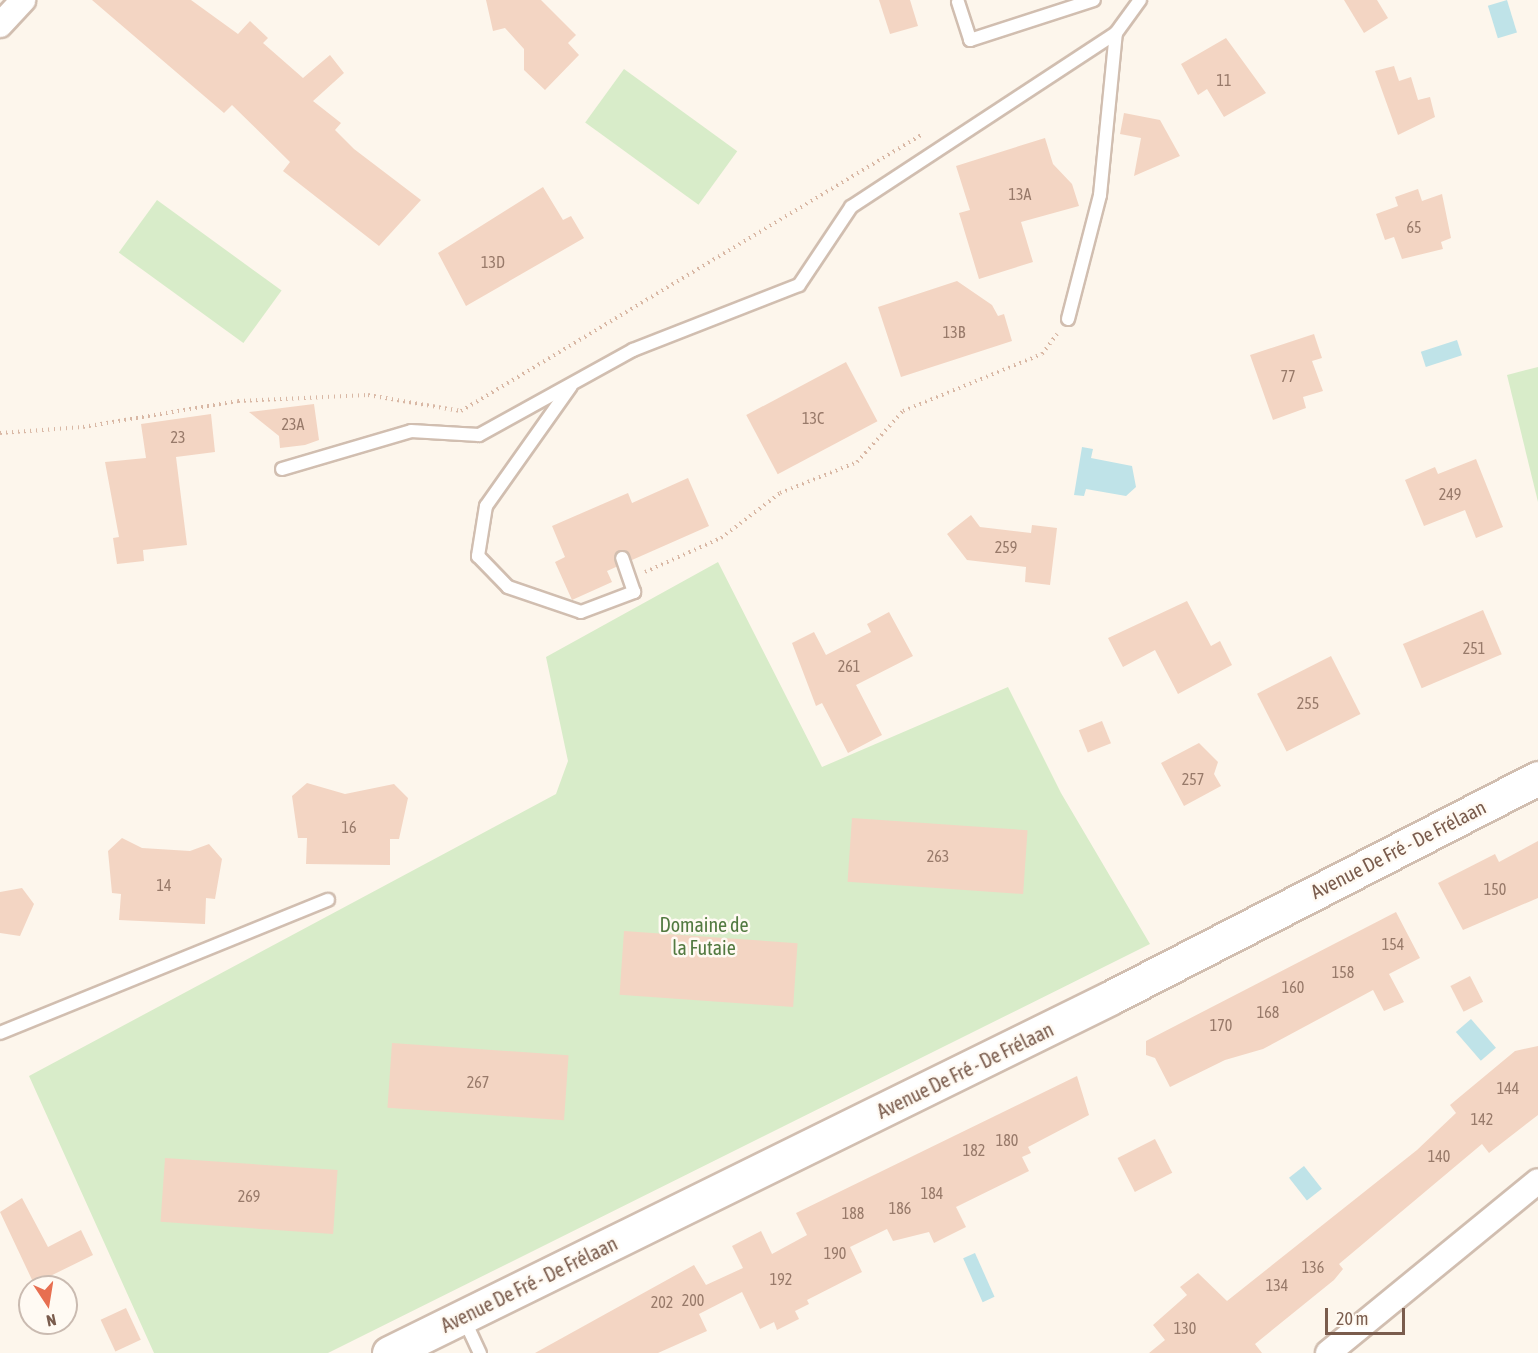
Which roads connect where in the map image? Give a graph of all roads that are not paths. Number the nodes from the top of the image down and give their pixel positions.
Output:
1 (23, 0) edge
2 (1094, 0) edge
3 (1140, 0) edge
4 (958, 2) dead end
5 (0, 25) edge
6 (1116, 33) junction
7 (1068, 319) road end
8 (574, 383) junction
9 (282, 469) dead end
10 (622, 558) dead end
11 (1538, 778) edge
12 (328, 900) dead end
13 (0, 1033) edge
14 (1538, 1181) edge
15 (462, 1317) junction
16 (389, 1353) edge
17 (480, 1353) edge
18 (1328, 1353) edge

1 - 5 street
2 - 4 lane
3 - 6 lane
6 - 7 lane
6 - 8 lane
8 - 9 lane
8 - 10 lane
11 - 15 main road, Avenue De Fré - De Frélaan
12 - 13 lane
14 - 18 street
15 - 16 main road, Avenue De Fré - De Frélaan
15 - 17 lane

